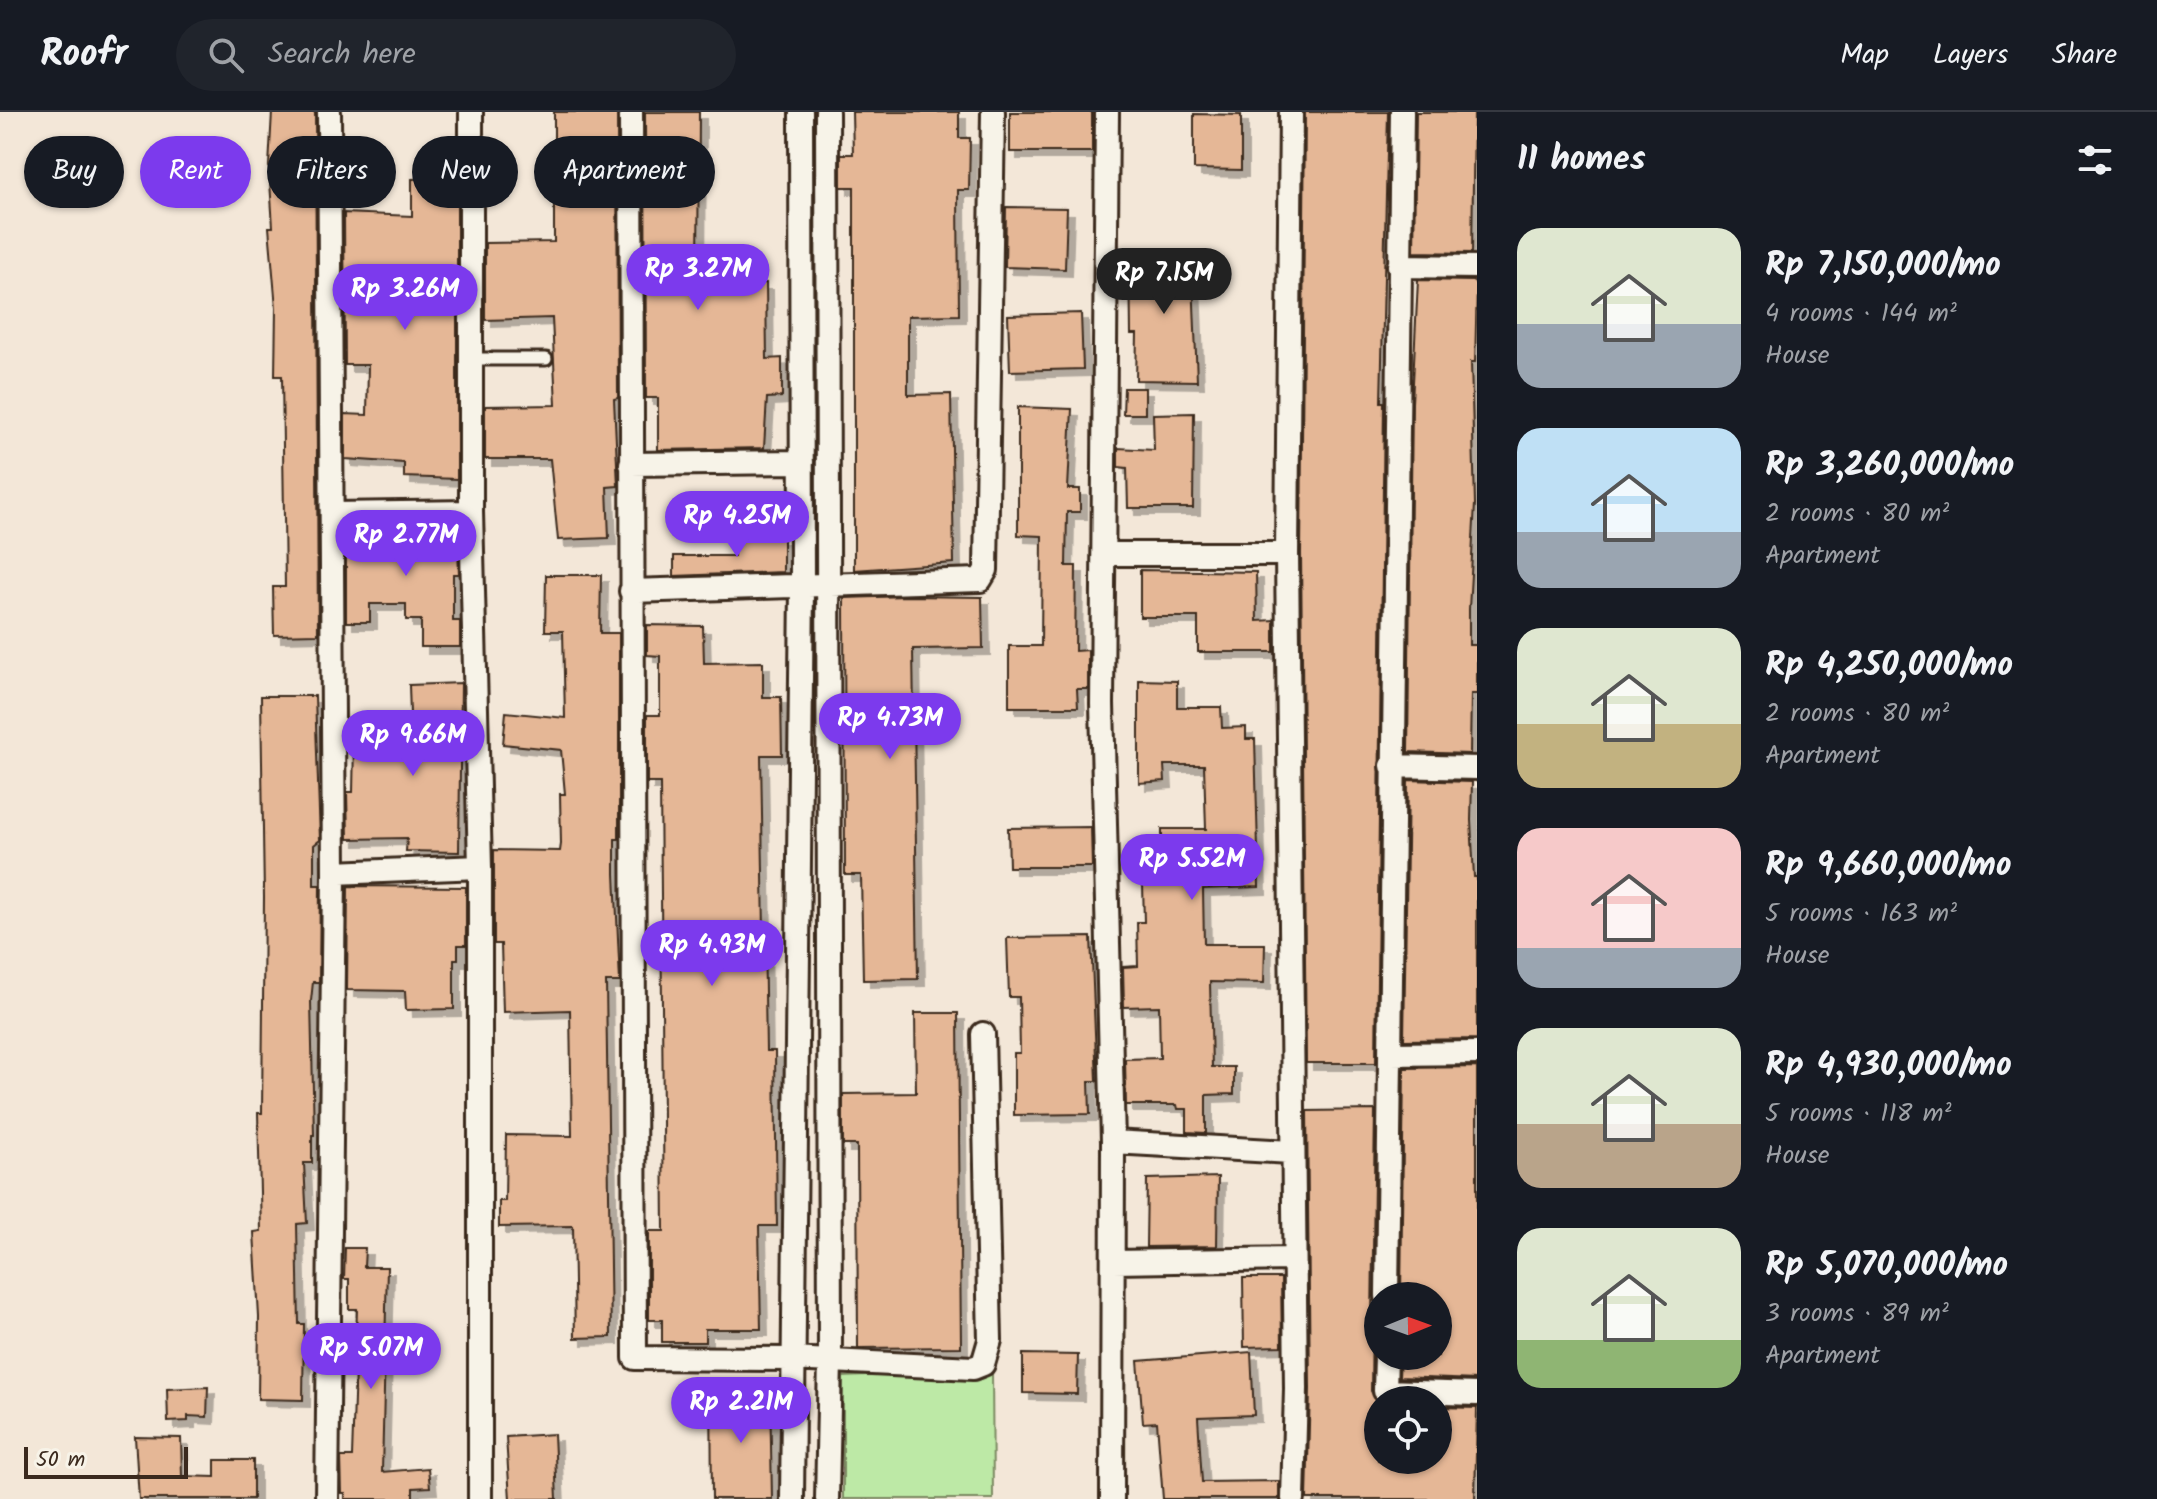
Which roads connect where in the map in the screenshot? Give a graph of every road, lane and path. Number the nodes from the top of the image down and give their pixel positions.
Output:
1 (329, 112) edge
2 (471, 112) edge
3 (631, 112) edge
4 (801, 112) edge
5 (827, 112) edge
6 (993, 112) edge
7 (1107, 112) edge
8 (1291, 112) edge
9 (1402, 112) edge
10 (1399, 266) junction
11 (1477, 267) edge
12 (470, 359) junction
13 (546, 359) dead end
14 (802, 462) junction
15 (631, 464) junction
16 (471, 512) junction
17 (334, 514) junction
18 (1105, 554) junction
19 (1287, 554) junction
20 (828, 585) junction
21 (802, 587) junction
22 (631, 591) junction
23 (1392, 766) junction
24 (1477, 768) edge
25 (480, 867) junction
26 (334, 873) junction
27 (983, 1034) dead end
28 (1477, 1053) edge
29 (1391, 1054) junction
30 (1113, 1142) junction
31 (1291, 1152) junction
32 (1292, 1259) junction
33 (1114, 1262) junction
34 (1387, 1282) edge
35 (791, 1359) junction
36 (830, 1360) junction
37 (1386, 1370) edge
38 (1477, 1394) edge
39 (327, 1499) edge
40 (480, 1499) edge
41 (792, 1499) edge
42 (827, 1499) edge
43 (1112, 1499) edge
44 (1293, 1499) edge

1 - 17 street
2 - 12 street
3 - 15 street
4 - 14 street
5 - 20 street
6 - 20 street
7 - 18 street
8 - 19 street
9 - 10 street
10 - 11 street
10 - 23 street
12 - 13 lane
12 - 16 street
14 - 15 street
14 - 21 street
15 - 22 street
16 - 17 street
16 - 25 street
17 - 26 street
18 - 19 street
18 - 30 street
19 - 31 street
20 - 21 street
20 - 36 street
21 - 22 street
21 - 35 street
22 - 35 street
23 - 24 street
23 - 29 street
25 - 26 street
25 - 40 street
26 - 39 street
27 - 36 street
28 - 29 street
29 - 34 street
30 - 31 street
30 - 33 street
31 - 32 street
32 - 33 street
32 - 44 street
33 - 43 street
35 - 36 street
35 - 41 street
36 - 42 street
37 - 38 street

